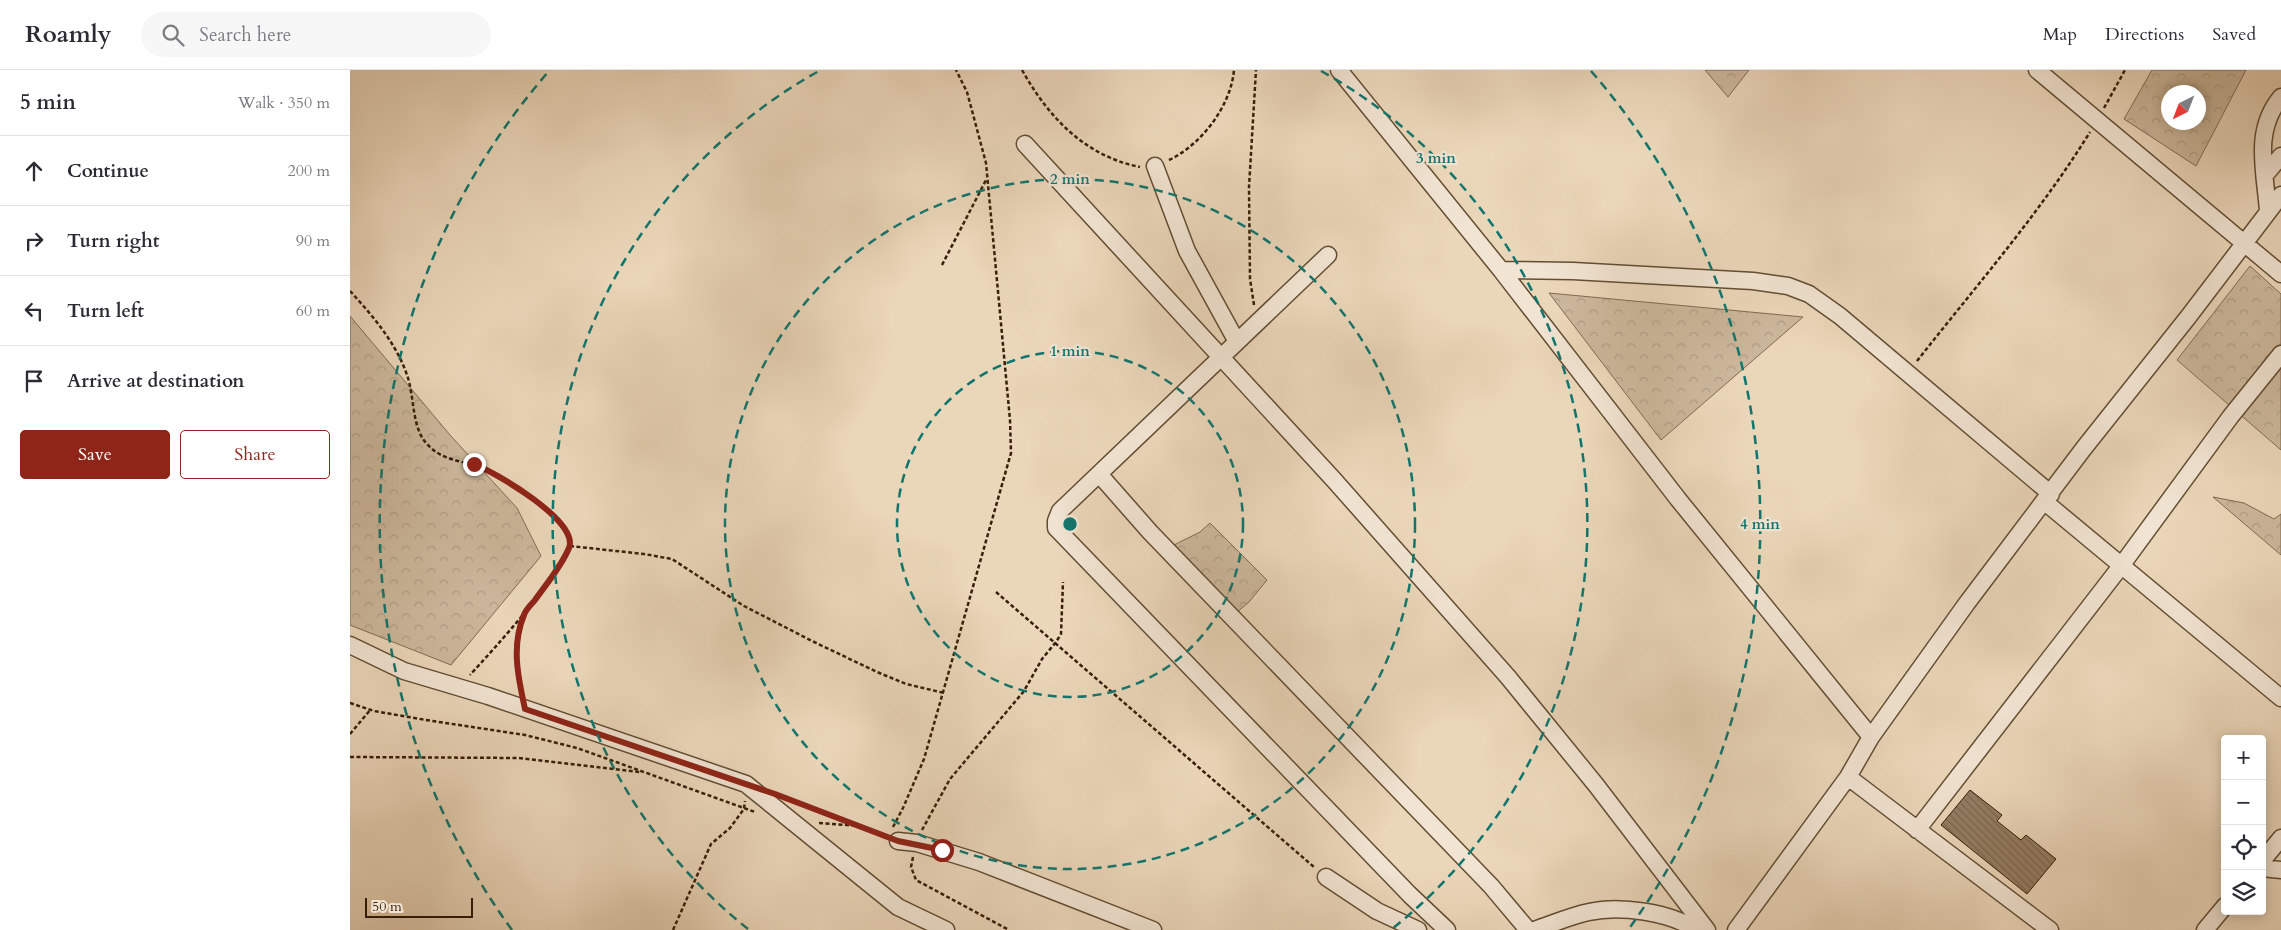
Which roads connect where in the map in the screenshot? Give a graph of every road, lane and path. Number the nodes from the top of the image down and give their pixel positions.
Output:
1 (956, 70) edge
2 (1022, 70) edge
3 (1234, 70) edge
4 (1256, 70) edge
5 (1338, 70) edge
6 (2037, 70) edge
7 (2125, 70) edge
8 (2281, 97) edge
9 (2097, 120) junction
10 (1025, 144) dead end
11 (2281, 156) edge
12 (1155, 166) junction
13 (2265, 175) junction
14 (987, 178) junction
15 (2281, 195) edge
16 (2268, 211) junction
17 (2245, 243) junction
18 (1328, 255) dead end
19 (942, 265) dead end
20 (1501, 270) junction
21 (2281, 274) edge
22 (350, 291) edge
23 (1259, 321) junction
24 (1237, 342) junction
25 (2281, 354) edge
26 (1221, 358) junction
27 (1907, 374) junction
28 (1099, 474) junction
29 (2048, 498) junction
30 (570, 546) junction
31 (2122, 566) junction
32 (1063, 582) dead end
33 (996, 592) dead end
34 (524, 613) junction
35 (1056, 642) junction
36 (350, 645) edge
37 (459, 688) junction
38 (944, 693) junction
39 (2281, 698) edge
40 (350, 703) edge
41 (525, 709) junction
42 (370, 710) junction
43 (350, 734) edge
44 (1871, 737) junction
45 (350, 757) edge
46 (653, 770) dead end
47 (645, 772) junction
48 (1848, 777) junction
49 (746, 784) junction
50 (783, 797) dead end
51 (744, 809) junction
52 (762, 814) dead end
53 (816, 822) dead end
54 (860, 826) junction
55 (1916, 830) junction
56 (892, 838) junction
57 (2281, 838) edge
58 (917, 843) junction
59 (2266, 856) edge
60 (2266, 868) edge
61 (2281, 870) edge
62 (1326, 877) joint
63 (2221, 911) edge
64 (673, 930) edge
65 (946, 930) edge
66 (1008, 930) edge
67 (1153, 930) edge
68 (1418, 930) edge
69 (1447, 930) edge
70 (1528, 930) edge
71 (1534, 930) edge
72 (1696, 930) edge
73 (1707, 930) edge
74 (1736, 930) edge
75 (2050, 930) edge
76 (2205, 930) edge

1 - 14 path
2 - 12 path
3 - 12 path
4 - 23 path
5 - 20 street
6 - 9 street
7 - 9 path
8 - 13 street
9 - 17 street
9 - 27 path
10 - 26 street
11 - 13 street
12 - 24 street
13 - 16 street
14 - 19 path
14 - 38 path
15 - 16 street
16 - 17 street
17 - 21 street
17 - 29 street
18 - 23 street
20 - 27 street
20 - 44 street
22 - 30 path
23 - 24 street
24 - 26 street
25 - 31 street
26 - 28 street
26 - 73 street
27 - 29 street
28 - 69 street
28 - 70 street
29 - 31 street
29 - 44 street
30 - 34 path
30 - 38 path
31 - 39 street
31 - 55 street
32 - 35 path
33 - 35 path
34 - 37 path
34 - 41 path
35 - 58 path
35 - 62 path
36 - 37 street
37 - 41 street
38 - 56 path
40 - 42 path
41 - 49 street
42 - 43 path
42 - 47 path
44 - 48 street
45 - 47 path
46 - 47 path
47 - 51 path
48 - 55 street
48 - 74 street
49 - 51 path
49 - 65 street
50 - 54 path
51 - 52 path
51 - 64 path
53 - 54 path
54 - 56 path
55 - 75 street
56 - 58 street
57 - 59 street
58 - 66 path
58 - 67 street
60 - 61 street
62 - 68 street
63 - 76 street
71 - 72 street

